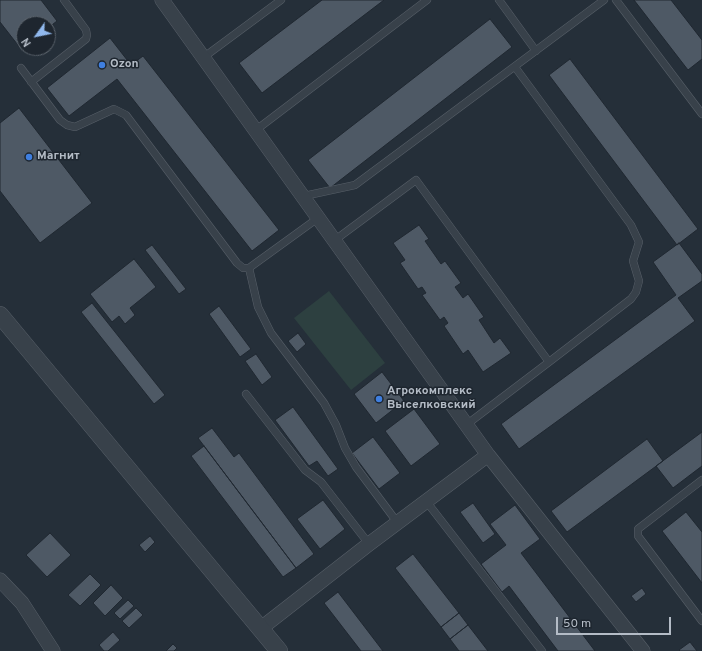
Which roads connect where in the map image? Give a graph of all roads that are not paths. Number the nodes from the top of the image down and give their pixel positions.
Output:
1 (64, 0) edge
2 (162, 0) edge
3 (281, 0) edge
4 (427, 0) edge
5 (498, 0) edge
6 (604, 0) edge
7 (616, 0) edge
8 (536, 51) junction
9 (204, 57) junction
10 (515, 67) junction
11 (21, 68) dead end
12 (31, 82) junction
13 (702, 114) edge
14 (256, 130) junction
15 (304, 196) junction
16 (318, 218) junction
17 (335, 240) junction
18 (249, 268) junction
19 (0, 315) edge
20 (549, 362) junction
21 (246, 394) dead end
22 (466, 425) junction
23 (488, 455) junction
24 (702, 480) edge
25 (426, 501) junction
26 (398, 522) junction
27 (369, 544) junction
28 (0, 580) edge
29 (702, 621) edge
30 (260, 629) junction
31 (53, 651) edge
32 (279, 651) edge
33 (542, 651) edge
34 (643, 651) edge

1 - 12 lane
2 - 9 street
3 - 9 lane
4 - 14 lane
5 - 8 lane
6 - 8 lane
7 - 13 lane
8 - 10 lane
9 - 14 street
10 - 15 lane
10 - 20 lane
11 - 12 lane
12 - 18 lane
14 - 15 street
15 - 16 street
16 - 17 street
16 - 18 lane
17 - 20 lane
17 - 22 street
18 - 26 lane
19 - 30 street
20 - 22 lane
21 - 27 lane
22 - 23 street
23 - 25 street
23 - 34 street
24 - 29 lane
25 - 26 street
25 - 33 lane
26 - 27 street
27 - 30 street
28 - 31 street
30 - 32 street

